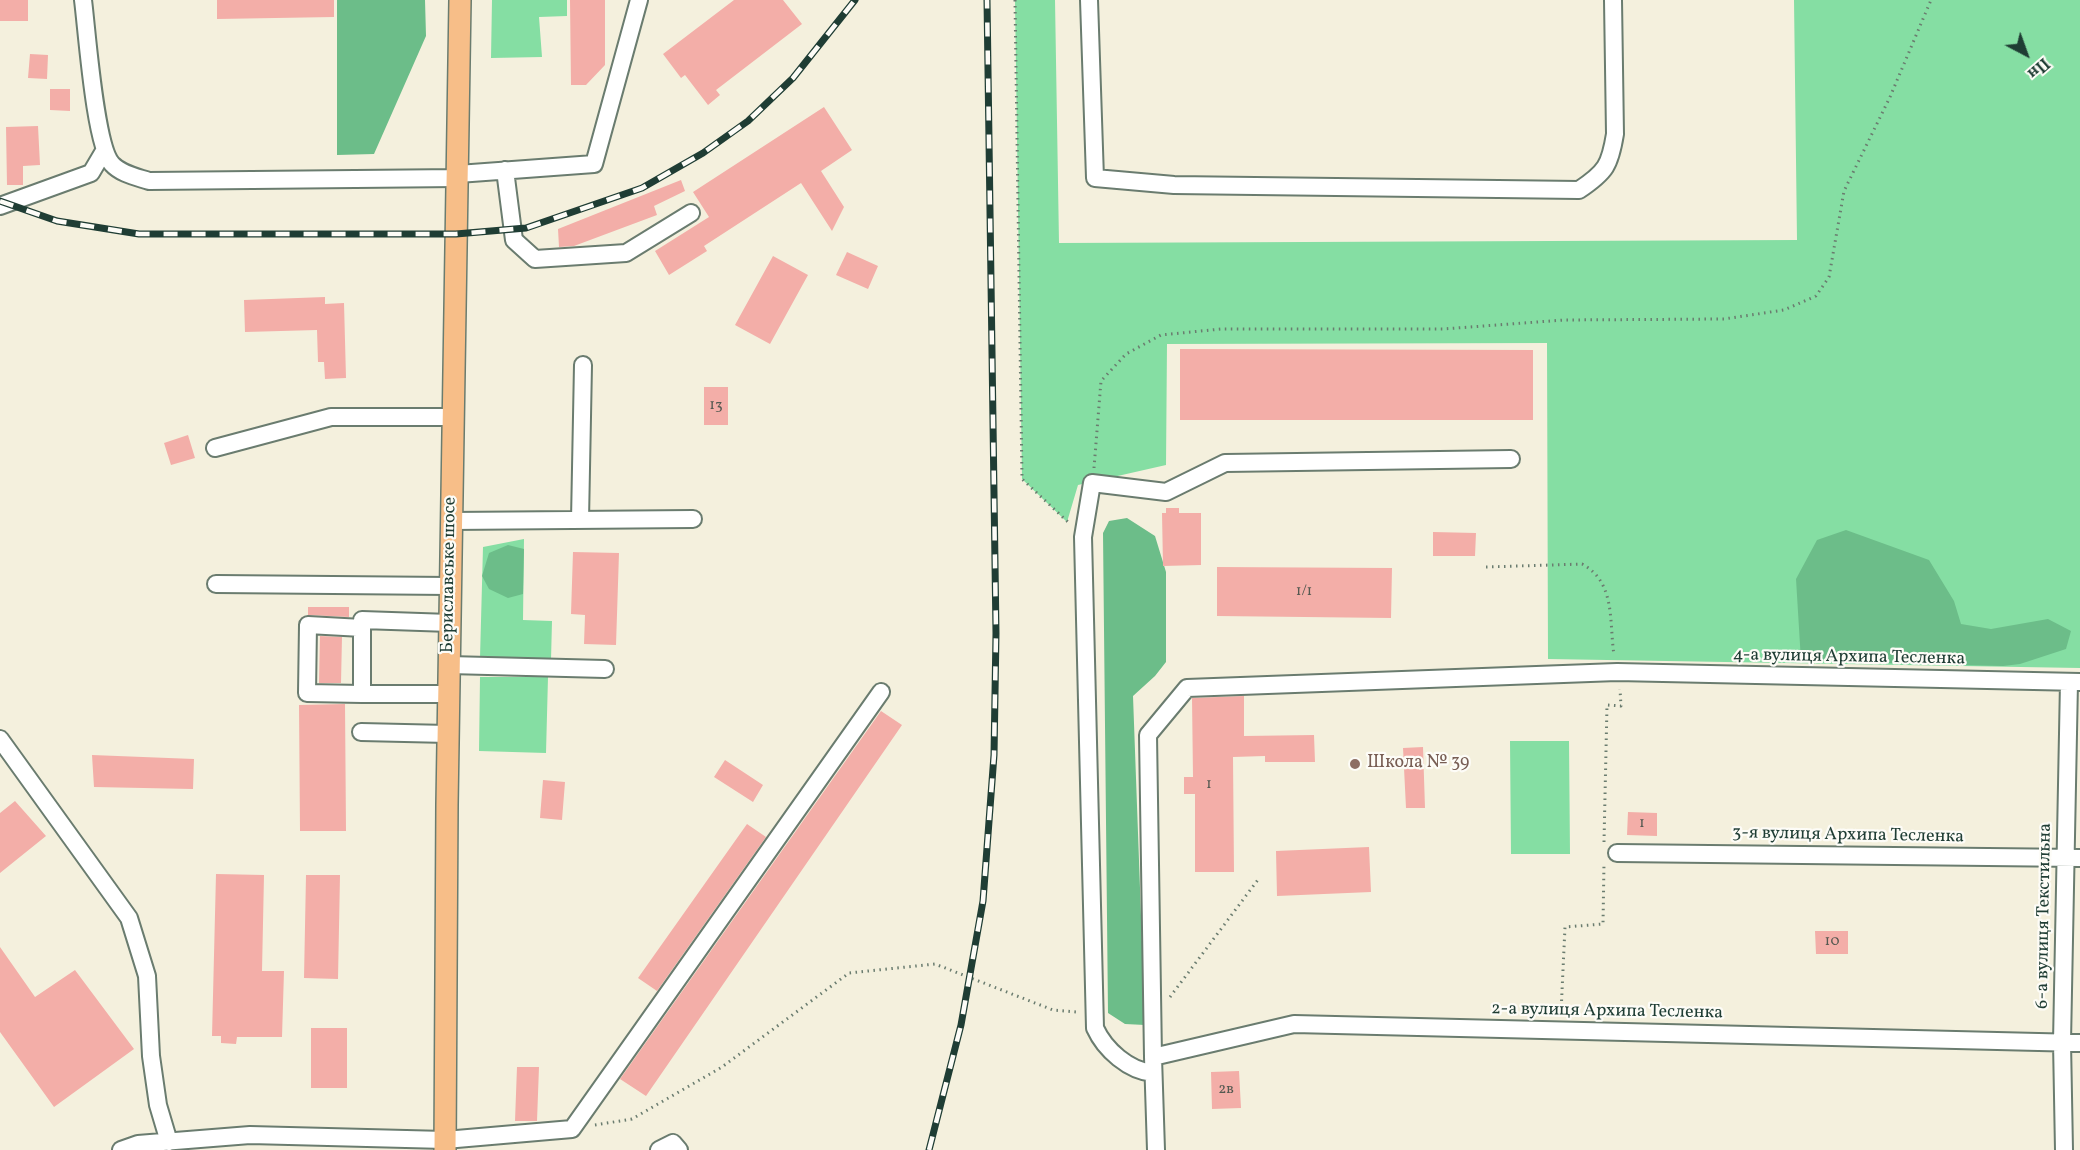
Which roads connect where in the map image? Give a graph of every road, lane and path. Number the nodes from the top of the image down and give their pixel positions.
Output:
1 (83, 0) edge
2 (460, 0) edge
3 (639, 0) edge
4 (1015, 0) edge
5 (1089, 0) edge
6 (1613, 0) edge
7 (1926, 0) edge
8 (1931, 0) edge
9 (1926, 6) junction
10 (104, 151) junction
11 (505, 170) junction
12 (458, 176) junction
13 (0, 206) edge
14 (692, 213) dead end
15 (583, 365) dead end
16 (453, 417) junction
17 (215, 448) dead end
18 (1511, 459) dead end
19 (1092, 483) junction
20 (693, 519) dead end
21 (451, 520) junction
22 (580, 520) junction
23 (1083, 537) junction
24 (1485, 567) dead end
25 (216, 584) dead end
26 (450, 586) junction
27 (450, 623) junction
28 (362, 628) junction
29 (449, 665) junction
30 (605, 669) dead end
31 (1617, 672) junction
32 (2074, 682) edge
33 (881, 692) dead end
34 (362, 694) junction
35 (448, 694) junction
36 (1621, 706) dead end
37 (361, 732) dead end
38 (448, 734) junction
39 (0, 739) edge
40 (1608, 851) junction
41 (2073, 858) edge
42 (1260, 877) dead end
43 (1094, 1013) junction
44 (1153, 1020) junction
45 (1560, 1030) junction
46 (2062, 1042) junction
47 (2080, 1042) edge
48 (1153, 1065) junction
49 (572, 1129) junction
50 (169, 1142) junction
51 (445, 1145) edge
52 (122, 1150) edge
53 (659, 1150) edge
54 (679, 1150) edge
55 (1156, 1150) edge
56 (2064, 1150) edge

1 - 10 street
2 - 12 main road, Бериславське шосе
3 - 11 street
4 - 23 path
5 - 6 street
7 - 9 path
8 - 9 path
9 - 19 path
10 - 12 street
10 - 13 street
11 - 12 street
11 - 14 street
12 - 16 main road, Бериславське шосе
15 - 22 street
16 - 17 street
16 - 21 main road, Бериславське шосе
18 - 19 street
19 - 23 street
20 - 22 street
21 - 22 street
21 - 26 main road, Бериславське шосе
23 - 43 street
24 - 31 path
25 - 26 street
26 - 27 main road, Бериславське шосе
27 - 28 street
27 - 29 main road, Бериславське шосе
28 - 34 street
28 - 34 street
29 - 30 street
29 - 35 main road, Бериславське шосе
31 - 32 street, 4-а вулиця Архипа Тесленка
31 - 44 street, 4-а вулиця Архипа Тесленка
32 - 41 street, 6-а вулиця Текстильна
33 - 49 street
34 - 35 street
35 - 38 main road, Бериславське шосе
36 - 40 path
37 - 38 street
38 - 51 main road, Бериславське шосе
39 - 50 street
40 - 41 street, 3-я вулиця Архипа Тесленка
40 - 45 path
41 - 46 street, 6-а вулиця Текстильна
42 - 44 path
43 - 48 street
43 - 49 path
44 - 48 street, 4-а вулиця Архипа Тесленка
45 - 46 street, 2-а вулиця Архипа Тесленка
45 - 48 street, 2-а вулиця Архипа Тесленка
46 - 47 street, 2-а вулиця Архипа Тесленка
46 - 56 street, 6-а вулиця Текстильна
48 - 55 street, 4-а вулиця Архипа Тесленка
49 - 51 street
50 - 51 street
50 - 52 street
53 - 54 street

